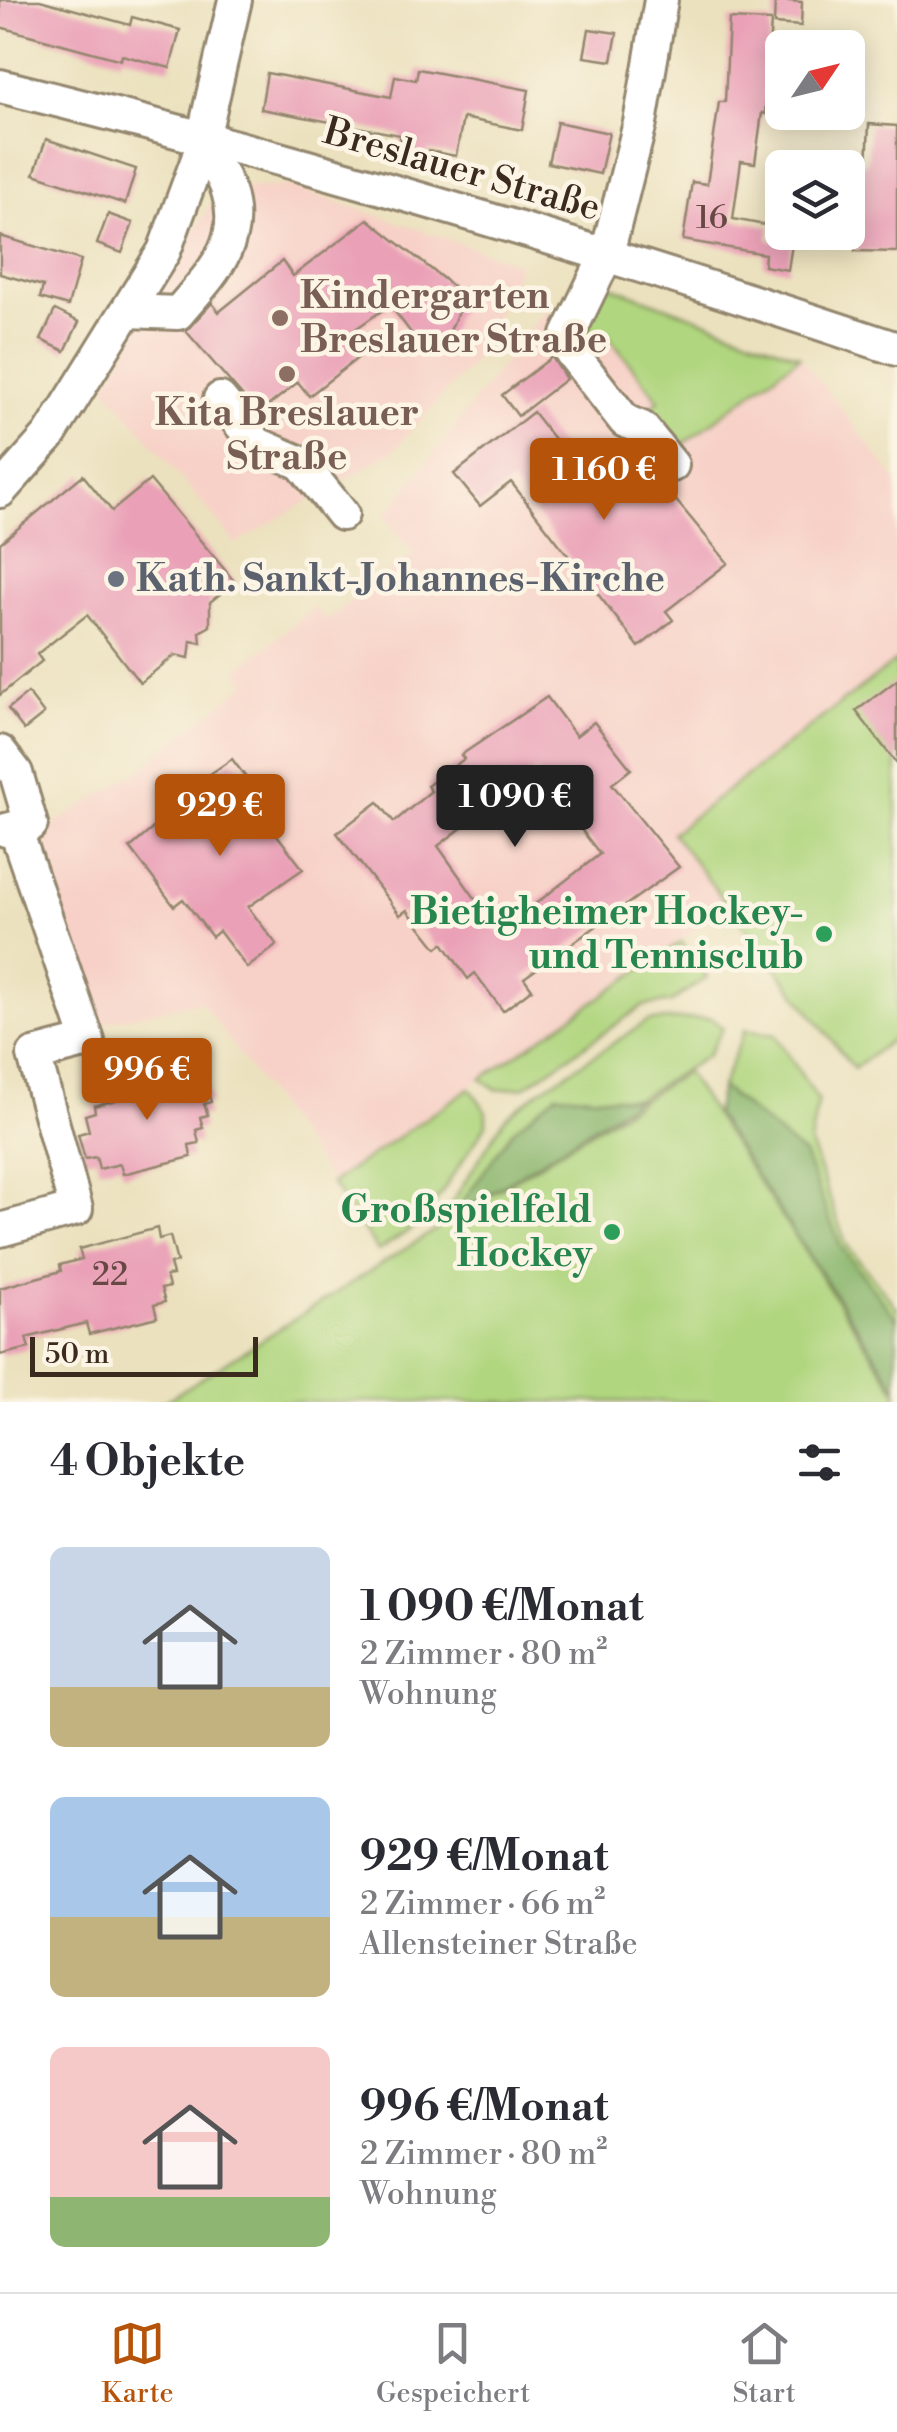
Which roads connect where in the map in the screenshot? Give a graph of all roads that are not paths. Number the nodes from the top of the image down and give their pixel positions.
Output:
1 (235, 0) edge
2 (661, 0) edge
3 (0, 86) edge
4 (202, 146) junction
5 (607, 254) junction
6 (128, 311) junction
7 (897, 350) edge
8 (220, 399) dead end
9 (672, 465) dead end
10 (0, 491) edge
11 (342, 514) dead end
12 (8, 762) edge
13 (7, 829) edge
14 (0, 1230) edge

1 - 4 street
2 - 5 street
3 - 4 street, Breslauer Straße
4 - 5 street, Breslauer Straße
4 - 6 street
4 - 6 street
5 - 7 street, Breslauer Straße
5 - 9 street
6 - 10 street
8 - 11 street
12 - 13 street
13 - 14 street

